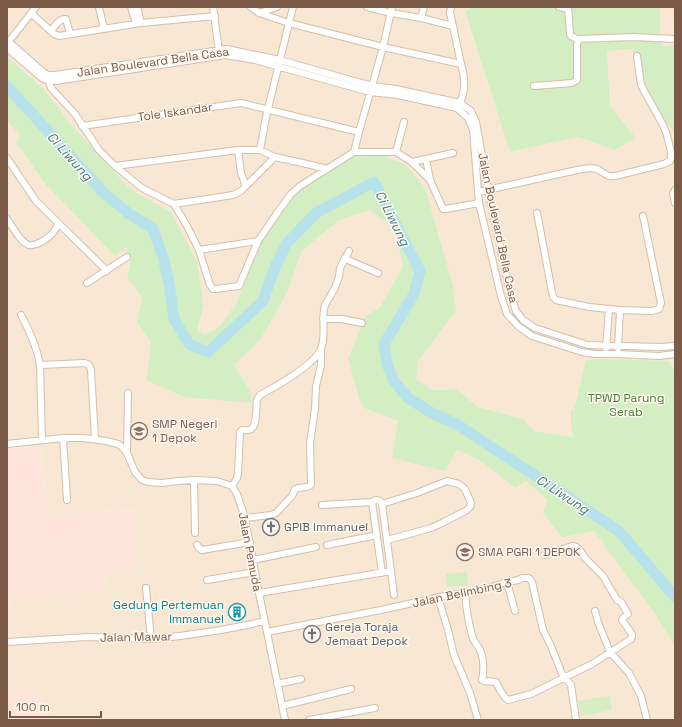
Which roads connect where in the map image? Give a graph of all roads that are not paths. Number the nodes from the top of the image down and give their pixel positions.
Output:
1 (36, 7) edge
2 (99, 7) edge
3 (131, 7) edge
4 (137, 7) edge
5 (213, 7) edge
6 (251, 7) edge
7 (277, 7) edge
8 (293, 7) edge
9 (367, 7) edge
10 (424, 7) edge
11 (452, 7) edge
12 (559, 7) edge
13 (568, 8) edge
14 (392, 10) edge
15 (31, 13) junction
16 (259, 13) junction
17 (214, 16) junction
18 (422, 18) junction
19 (139, 23) junction
20 (289, 23) junction
21 (453, 26) junction
22 (104, 29) junction
23 (51, 31) junction
24 (70, 34) junction
25 (579, 39) junction
26 (675, 39) edge
27 (7, 44) edge
28 (383, 47) junction
29 (219, 53) junction
30 (637, 56) dead end
31 (280, 60) junction
32 (461, 64) junction
33 (278, 67) junction
34 (48, 78) junction
35 (534, 86) dead end
36 (371, 89) junction
37 (458, 106) junction
38 (268, 110) junction
39 (404, 122) dead end
40 (82, 126) junction
41 (359, 132) junction
42 (238, 150) junction
43 (260, 150) junction
44 (354, 152) junction
45 (396, 152) junction
46 (453, 153) dead end
47 (275, 157) junction
48 (7, 158) edge
49 (426, 159) junction
50 (412, 162) junction
51 (115, 166) junction
52 (9, 167) edge
53 (327, 169) junction
54 (430, 180) junction
55 (246, 186) junction
56 (488, 189) junction
57 (675, 190) edge
58 (478, 192) junction
59 (674, 201) edge
60 (479, 202) junction
61 (174, 204) junction
62 (537, 213) dead end
63 (642, 216) dead end
64 (7, 219) edge
65 (58, 224) junction
66 (258, 241) junction
67 (199, 250) junction
68 (349, 251) dead end
69 (127, 257) dead end
70 (345, 258) junction
71 (106, 271) junction
72 (378, 273) dead end
73 (86, 283) dead end
74 (608, 309) junction
75 (620, 310) junction
76 (22, 315) dead end
77 (323, 319) junction
78 (362, 323) dead end
79 (606, 346) junction
80 (618, 346) junction
81 (675, 346) edge
82 (321, 349) junction
83 (606, 354) junction
84 (618, 354) junction
85 (675, 354) edge
86 (40, 365) junction
87 (128, 393) dead end
88 (63, 438) junction
89 (95, 439) junction
90 (42, 440) junction
91 (7, 444) edge
92 (127, 453) junction
93 (194, 480) junction
94 (232, 486) junction
95 (67, 500) dead end
96 (372, 502) junction
97 (382, 504) junction
98 (322, 505) dead end
99 (245, 518) junction
100 (195, 533) dead end
101 (377, 535) junction
102 (387, 540) junction
103 (250, 542) junction
104 (197, 545) dead end
105 (327, 545) dead end
106 (316, 548) dead end
107 (544, 555) dead end
108 (253, 560) junction
109 (391, 571) junction
110 (255, 572) junction
111 (382, 573) junction
112 (207, 580) dead end
113 (507, 582) junction
114 (146, 588) dead end
115 (258, 593) junction
116 (465, 593) junction
117 (394, 595) dead end
118 (438, 597) junction
119 (515, 611) dead end
120 (595, 611) dead end
121 (264, 621) junction
122 (267, 632) junction
123 (150, 638) junction
124 (7, 642) edge
125 (610, 652) junction
126 (565, 678) junction
127 (301, 679) dead end
128 (277, 684) junction
129 (351, 689) dead end
130 (282, 706) junction
131 (375, 708) dead end
132 (285, 720) edge
133 (309, 720) edge
134 (478, 720) edge
135 (576, 720) edge
136 (647, 720) edge

1 - 15 street
2 - 22 street
3 - 19 street
4 - 19 street
5 - 17 street
6 - 16 street
7 - 16 street
8 - 20 street
9 - 14 street
10 - 18 street
11 - 21 street
12 - 13 street
13 - 25 street
14 - 18 street
14 - 28 street
15 - 23 street
15 - 27 street
16 - 20 street
17 - 19 street
17 - 29 street
18 - 21 street
19 - 22 street
20 - 28 street
20 - 31 street
21 - 32 street
22 - 24 street
23 - 24 street
23 - 24 street
25 - 26 street
25 - 35 street
27 - 34 street
28 - 32 street
28 - 36 street
29 - 31 street, Jalan Boulevard Bella Casa
29 - 33 street, Jalan Boulevard Bella Casa
29 - 34 street, Jalan Boulevard Bella Casa
30 - 56 street
31 - 33 street
31 - 36 street, Jalan Boulevard Bella Casa
32 - 37 street
33 - 36 street, Jalan Boulevard Bella Casa
33 - 38 street
34 - 40 street
36 - 37 street, Jalan Boulevard Bella Casa
36 - 41 street
37 - 56 street, Jalan Boulevard Bella Casa
37 - 58 street, Jalan Boulevard Bella Casa
38 - 40 street, Tole Iskandar
38 - 41 street, Tole Iskandar
38 - 43 street
39 - 45 street
40 - 51 street
41 - 44 street
42 - 43 street
42 - 51 street
42 - 55 street
43 - 47 street
44 - 45 street
44 - 53 street
45 - 50 street
46 - 49 street
47 - 53 street
47 - 55 street
48 - 52 street
49 - 50 street
49 - 54 street
50 - 54 street
51 - 61 street
52 - 65 street
53 - 66 street
54 - 60 street
55 - 61 street
56 - 58 street
56 - 79 street, Jalan Boulevard Bella Casa
57 - 59 street
58 - 60 street, Jalan Boulevard Bella Casa
60 - 83 street, Jalan Boulevard Bella Casa
61 - 67 street
62 - 74 street
63 - 75 street
64 - 65 street
65 - 71 street
66 - 67 street
66 - 67 street
68 - 70 street
69 - 71 street
70 - 72 street
70 - 77 street
71 - 73 street
74 - 75 street
74 - 79 street
75 - 80 street
76 - 86 street
77 - 78 street
77 - 82 street
79 - 80 street, Jalan Boulevard Bella Casa
79 - 83 street
80 - 81 street, Jalan Boulevard Bella Casa
80 - 84 street
82 - 94 street
82 - 99 street
83 - 84 street, Jalan Boulevard Bella Casa
84 - 85 street, Jalan Boulevard Bella Casa
86 - 89 street
86 - 90 street
87 - 92 street
88 - 89 street
88 - 90 street
88 - 95 street
89 - 92 street
90 - 91 street
92 - 93 street
93 - 94 street
93 - 100 street
94 - 99 street, Jalan Pemuda
96 - 97 street
96 - 98 street
96 - 101 street
97 - 102 street
97 - 102 street
99 - 103 street, Jalan Pemuda
101 - 105 street
101 - 111 street
102 - 109 street
103 - 104 street
103 - 108 street, Jalan Pemuda
106 - 108 street
107 - 125 street
108 - 110 street, Jalan Pemuda
109 - 111 street
109 - 117 street
110 - 112 street
110 - 115 street, Jalan Pemuda
111 - 115 street
113 - 116 street, Jalan Belimbing 3
113 - 119 street
113 - 126 street, Jalan Belimbing 3
114 - 123 street
115 - 121 street, Jalan Pemuda
116 - 118 street, Jalan Belimbing 3
116 - 126 street
118 - 122 street, Jalan Belimbing 3
118 - 134 street
120 - 125 street
121 - 122 street, Jalan Pemuda
121 - 123 street, Jalan Mawar
122 - 128 street, Jalan Pemuda
123 - 124 street, Jalan Mawar
125 - 126 street
125 - 136 street
126 - 135 street
127 - 128 street
128 - 130 street, Jalan Pemuda
129 - 130 street
130 - 132 street, Jalan Pemuda
131 - 133 street

